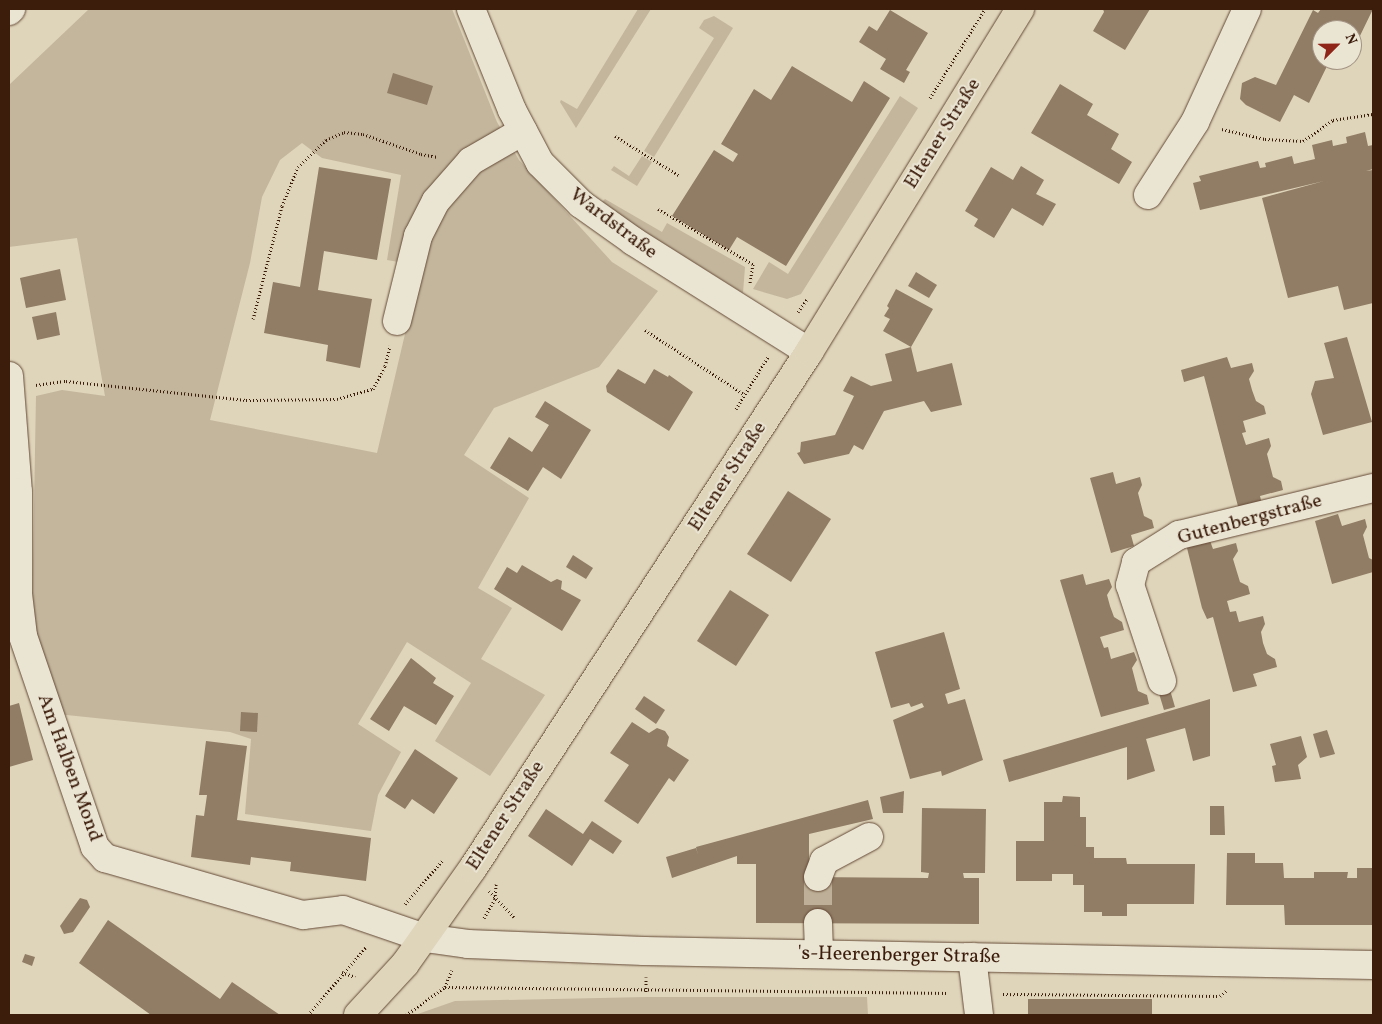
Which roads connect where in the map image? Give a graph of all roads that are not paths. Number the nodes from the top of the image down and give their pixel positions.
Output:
1 (471, 9) edge
2 (1020, 9) edge
3 (1247, 9) edge
4 (523, 131) junction
5 (1148, 195) dead end
6 (397, 321) road end
7 (809, 352) junction
8 (10, 384) edge
9 (1373, 488) edge
10 (1162, 681) dead end
11 (869, 837) dead end
12 (818, 877) tunnel mouth
13 (818, 923) tunnel mouth
14 (425, 938) junction
15 (820, 954) junction
16 (972, 957) junction
17 (1373, 965) edge
18 (977, 1005) edge
19 (358, 1015) edge

1 - 4 street, Wardstraße
2 - 7 main road, Eltener Straße
3 - 5 street
4 - 6 street
4 - 7 street, Wardstraße
7 - 14 main road, Eltener Straße
8 - 14 street, Am Halben Mond
9 - 10 street, Gutenbergstraße
11 - 12 street
13 - 15 street
14 - 15 street, 's-Heerenberger Straße
14 - 19 main road, Eltener Straße
15 - 16 street, 's-Heerenberger Straße
16 - 17 street, 's-Heerenberger Straße
16 - 18 street

